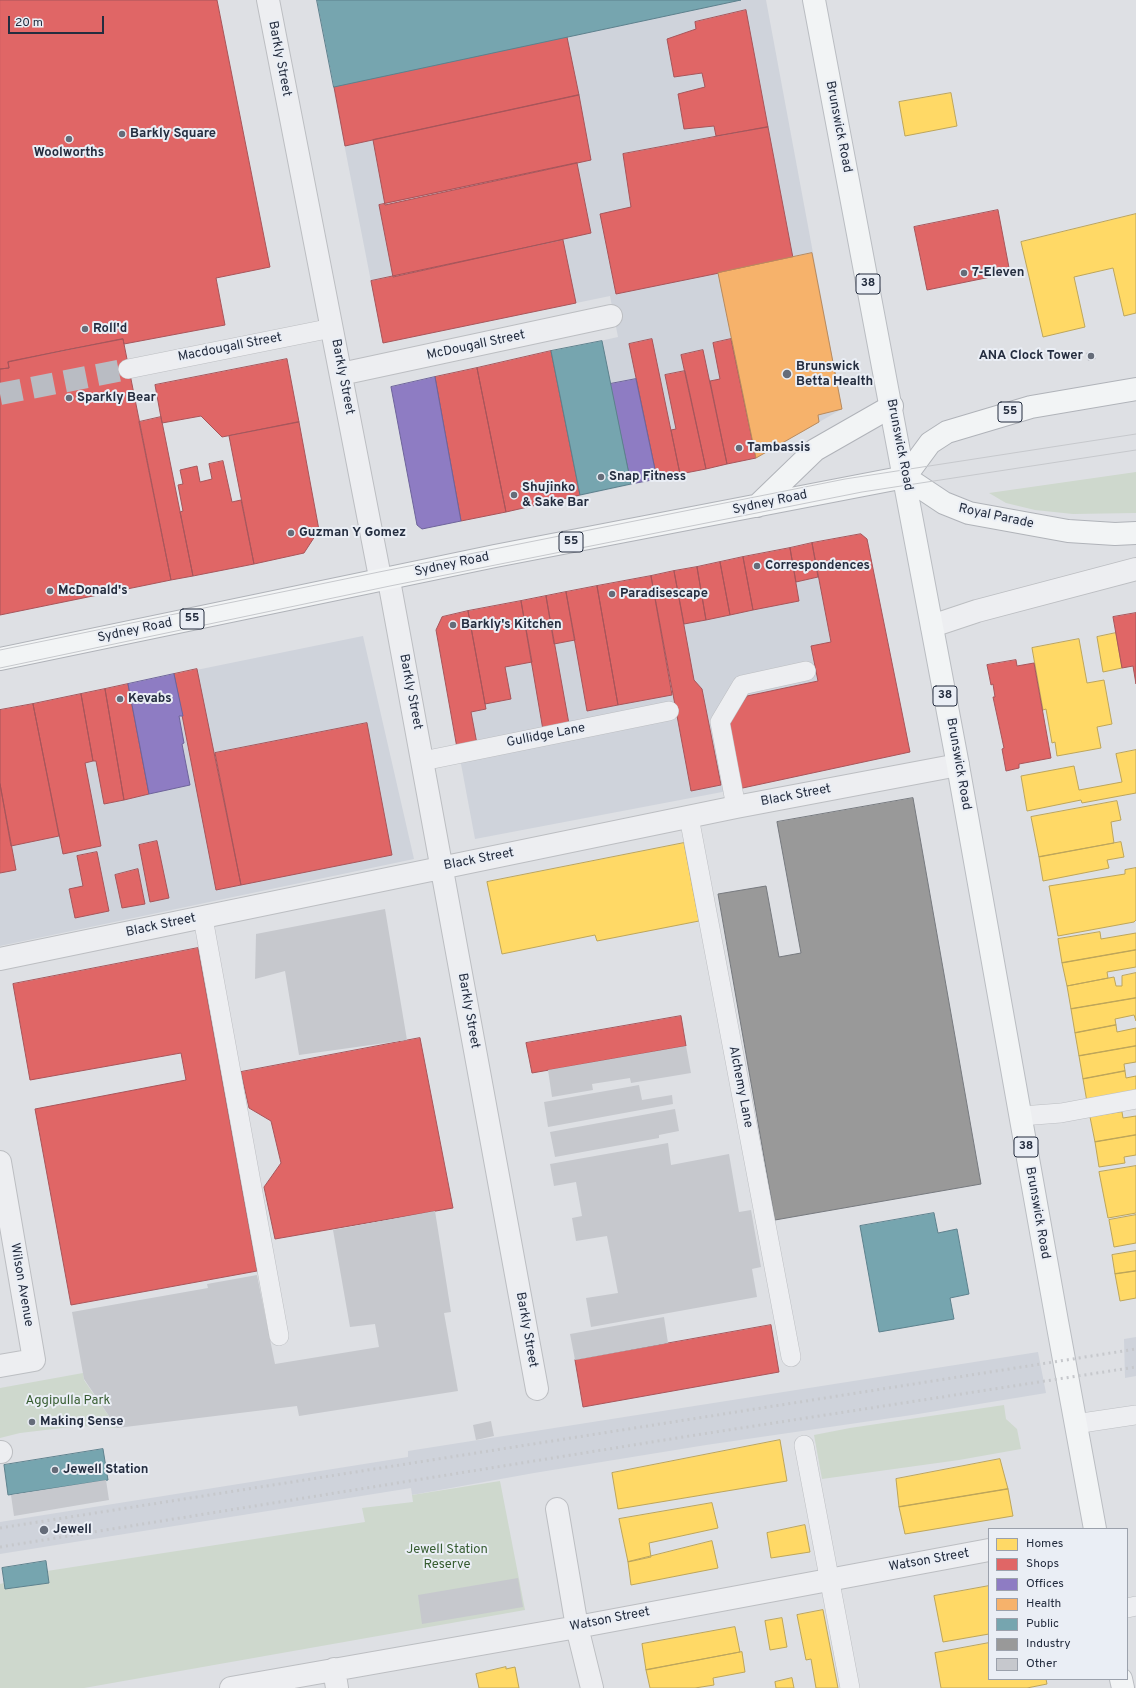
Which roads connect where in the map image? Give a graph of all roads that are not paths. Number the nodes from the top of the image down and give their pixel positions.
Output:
1 (268, 0) edge
2 (814, 0) edge
3 (611, 316) dead end
4 (332, 328) junction
5 (128, 369) tunnel mouth
6 (341, 374) junction
7 (1136, 389) edge
8 (892, 406) junction
9 (905, 477) junction
10 (758, 506) junction
11 (1136, 533) edge
12 (1136, 569) edge
13 (384, 579) junction
14 (932, 626) junction
15 (0, 659) edge
16 (806, 671) dead end
17 (669, 712) dead end
18 (423, 761) junction
19 (958, 765) junction
20 (736, 807) junction
21 (689, 817) junction
22 (442, 867) junction
23 (203, 918) junction
24 (0, 960) edge
25 (1136, 1099) edge
26 (1021, 1116) junction
27 (0, 1162) edge
28 (280, 1336) dead end
29 (791, 1357) dead end
30 (0, 1366) edge
31 (537, 1389) dead end
32 (1136, 1415) edge
33 (1075, 1424) junction
34 (804, 1444) dead end
35 (557, 1509) dead end
36 (1095, 1528) edge
37 (988, 1550) edge
38 (830, 1579) junction
39 (577, 1627) junction
40 (335, 1678) edge
41 (231, 1688) edge
42 (592, 1688) edge
43 (850, 1688) edge

1 - 4 street, Barkly Street
2 - 8 main road, Brunswick Road / 38
3 - 6 street, McDougall Street
4 - 5 lane, Macdougall Street
4 - 6 street, Barkly Street
6 - 13 street, Barkly Street
7 - 9 main road, 55
8 - 9 main road, Brunswick Road / 38
8 - 10 main road
9 - 10 main road, Sydney Road / 55
9 - 11 main road, Royal Parade
9 - 14 main road, Brunswick Road / 38
10 - 13 main road, Sydney Road / 55
12 - 14 street
13 - 15 main road, Sydney Road / 55
13 - 18 street, Barkly Street
14 - 19 main road, Brunswick Road / 38
16 - 20 lane
17 - 18 lane, Gullidge Lane
18 - 22 street, Barkly Street
19 - 20 street, Black Street
19 - 26 main road, Brunswick Road / 38
20 - 21 street, Black Street
21 - 22 street, Black Street
21 - 29 lane, Alchemy Lane
22 - 23 street, Black Street
22 - 31 street, Barkly Street
23 - 24 street, Black Street
23 - 28 lane
25 - 26 lane
26 - 33 main road, Brunswick Road / 38
27 - 30 street, Wilson Avenue
32 - 33 lane
33 - 36 main road, Brunswick Road / 38
34 - 38 lane
35 - 39 street
37 - 38 street, Watson Street
38 - 39 street, Watson Street
38 - 43 lane
39 - 40 street, Watson Street
39 - 42 street
40 - 41 street, Watson Street

